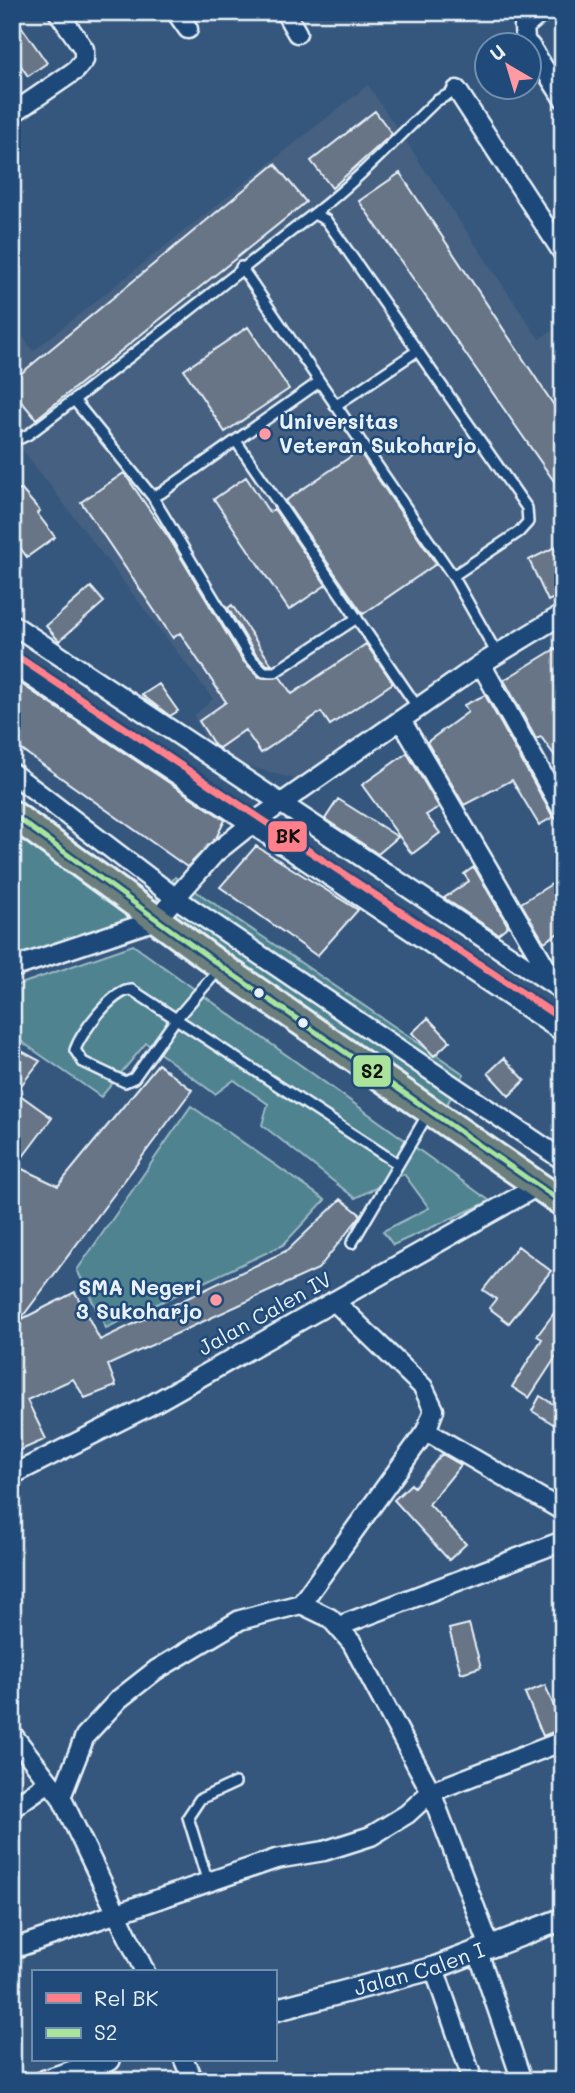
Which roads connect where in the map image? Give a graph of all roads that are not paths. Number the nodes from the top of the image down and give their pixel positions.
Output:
1 (58, 12) edge
2 (176, 12) edge
3 (285, 12) edge
4 (542, 12) edge
5 (188, 29) dead end
6 (524, 32) edge
7 (297, 33) dead end
8 (544, 69) edge
9 (457, 90) joint
10 (563, 98) edge
11 (16, 111) dead end
12 (314, 214) junction
13 (563, 253) edge
14 (241, 267) junction
15 (417, 351) junction
16 (318, 382) junction
17 (74, 400) junction
18 (335, 406) junction
19 (12, 437) edge
20 (236, 441) junction
21 (152, 496) junction
22 (453, 576) junction
23 (563, 614) edge
24 (357, 618) junction
25 (12, 624) edge
26 (497, 654) junction
27 (12, 664) edge
28 (481, 664) junction
29 (418, 708) junction
30 (401, 720) junction
31 (12, 774) edge
32 (279, 802) junction
33 (563, 811) edge
34 (12, 814) edge
35 (250, 824) junction
36 (177, 899) junction
37 (156, 920) junction
38 (222, 967) junction
39 (12, 968) edge
40 (560, 990) edge
41 (176, 1019) junction
42 (563, 1032) edge
43 (429, 1112) junction
44 (563, 1160) edge
45 (398, 1164) junction
46 (554, 1193) edge
47 (352, 1243) dead end
48 (334, 1301) junction
49 (426, 1431) junction
50 (12, 1475) edge
51 (563, 1511) edge
52 (563, 1541) edge
53 (301, 1604) junction
54 (339, 1626) junction
55 (12, 1734) edge
56 (563, 1741) edge
57 (49, 1782) junction
58 (235, 1783) dead end
59 (430, 1792) junction
60 (61, 1797) junction
61 (12, 1808) edge
62 (208, 1883) junction
63 (119, 1913) junction
64 (563, 1919) edge
65 (12, 1949) edge
66 (484, 1950) junction
67 (434, 1968) junction
68 (144, 1970) edge
69 (276, 2010) edge
70 (103, 2062) edge
71 (185, 2062) edge
72 (45, 2081) edge
73 (193, 2081) edge
74 (473, 2081) edge
75 (522, 2081) edge

1 - 11 street
2 - 5 street
3 - 7 street
4 - 6 street
8 - 10 street
9 - 12 lane
9 - 13 street
12 - 14 lane
12 - 15 lane
14 - 16 lane
14 - 17 lane
15 - 18 lane
15 - 22 lane
16 - 18 lane
16 - 20 lane
17 - 19 lane
17 - 21 lane
18 - 22 lane
20 - 21 lane
20 - 24 lane
21 - 24 lane
22 - 26 lane
23 - 26 street
24 - 29 lane
25 - 32 street
26 - 28 street
27 - 35 street
28 - 29 street
28 - 33 street
29 - 30 street
30 - 32 street
30 - 40 street
31 - 36 street
32 - 35 street
32 - 40 street
34 - 37 main road
35 - 36 street
35 - 42 street
36 - 37 street
36 - 44 street
37 - 38 main road
37 - 39 street
38 - 41 lane
38 - 43 main road
41 - 41 lane
41 - 45 lane
43 - 45 lane
43 - 46 main road
45 - 47 lane
46 - 48 street, Jalan Calen IV
48 - 49 street
48 - 50 street, Jalan Calen IV
49 - 51 street
49 - 53 street
52 - 54 street
53 - 54 street
53 - 60 street
54 - 59 street
55 - 57 street
56 - 59 street
57 - 60 street
57 - 61 street
58 - 62 lane
59 - 62 street
59 - 66 street
60 - 63 street
62 - 63 street
63 - 65 street
63 - 68 street
64 - 66 street, Jalan Calen I
66 - 67 street, Jalan Calen I
66 - 75 street
67 - 69 street, Jalan Calen I
67 - 74 street
70 - 72 street
71 - 73 street

